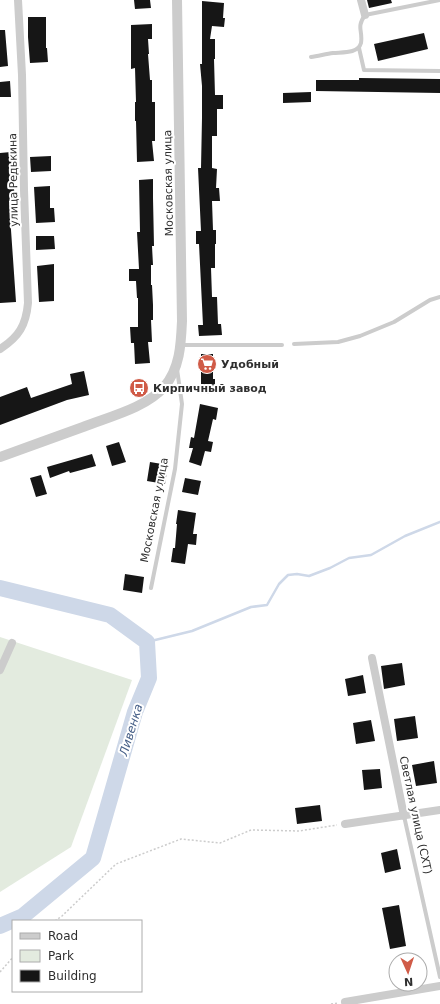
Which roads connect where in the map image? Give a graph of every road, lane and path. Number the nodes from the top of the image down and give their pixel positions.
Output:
1 (18, 0) edge
2 (178, 0) edge
3 (361, 0) edge
4 (440, 0) edge
5 (365, 15) junction
6 (358, 48) junction
7 (311, 58) dead end
8 (440, 71) edge
9 (440, 297) edge
10 (180, 344) junction
11 (294, 344) dead end
12 (282, 345) dead end
13 (0, 349) edge
14 (177, 365) junction
15 (0, 457) edge
16 (151, 588) dead end
17 (12, 643) dead end
18 (372, 658) dead end
19 (0, 670) edge
20 (440, 810) edge
21 (404, 816) junction
22 (345, 824) joint
23 (56, 920) edge
24 (12, 958) edge
25 (0, 972) edge
26 (440, 977) edge
27 (440, 986) edge
28 (346, 1002) dead end

1 - 13 street, улица Редькина
2 - 10 street, Московская улица
3 - 5 street
4 - 5 lane
5 - 6 lane
6 - 7 lane
6 - 8 lane
9 - 11 lane
10 - 12 lane
10 - 14 street, Московская улица
14 - 15 street, Московская улица
14 - 16 lane, Московская улица
17 - 19 street
18 - 21 street, Светлая улица (СХТ)
20 - 21 street
21 - 22 street
21 - 26 lane, Светлая улица (СХТ)
22 - 23 path
24 - 25 path
27 - 28 street

